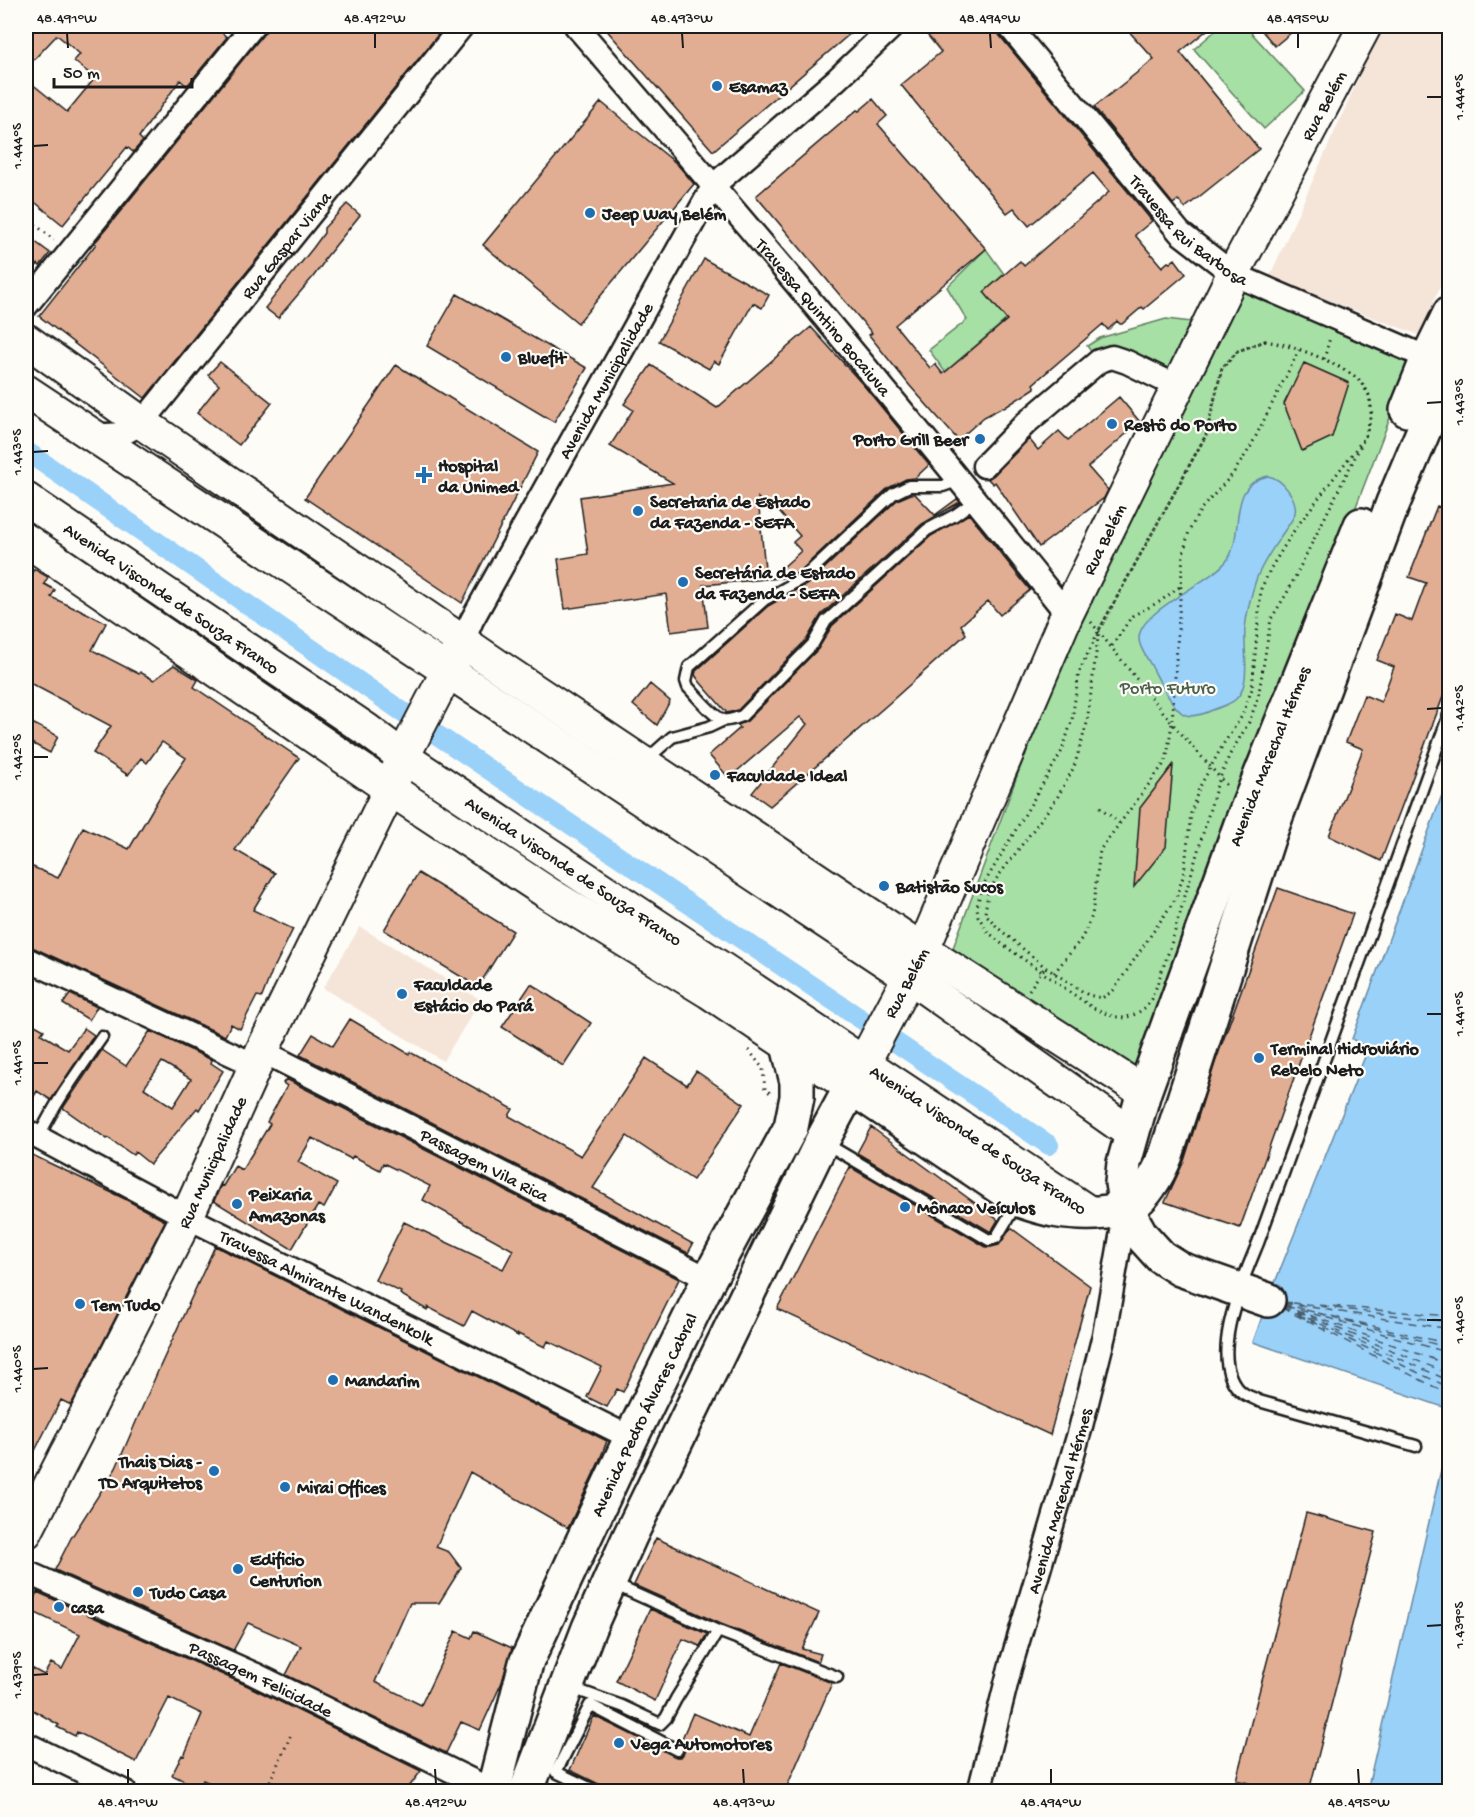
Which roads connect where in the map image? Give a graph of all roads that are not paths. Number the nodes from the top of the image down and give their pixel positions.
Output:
1 (253, 26) edge
2 (462, 26) edge
3 (576, 26) edge
4 (893, 26) edge
5 (1009, 26) edge
6 (1365, 26) edge
7 (714, 186) junction
8 (1233, 274) junction
9 (26, 306) edge
10 (1449, 313) edge
11 (26, 340) edge
12 (1438, 363) edge
13 (1178, 387) junction
14 (26, 391) edge
15 (142, 423) junction
16 (92, 436) junction
17 (984, 466) dead end
18 (960, 480) junction
19 (26, 499) edge
20 (976, 500) junction
21 (26, 540) edge
22 (1077, 616) junction
23 (463, 641) junction
24 (441, 684) junction
25 (1449, 712) edge
26 (724, 720) junction
27 (406, 751) junction
28 (643, 763) junction
29 (390, 789) junction
30 (1248, 818) junction
31 (551, 895) junction
32 (644, 917) junction
33 (26, 959) edge
34 (916, 964) junction
35 (102, 1037) dead end
36 (788, 1045) junction
37 (259, 1058) junction
38 (862, 1065) junction
39 (1144, 1092) junction
40 (32, 1134) edge
41 (1132, 1134) junction
42 (822, 1141) junction
43 (1020, 1200) junction
44 (1126, 1208) junction
45 (1090, 1213) junction
46 (187, 1217) junction
47 (709, 1279) junction
48 (1253, 1295) junction
49 (631, 1438) junction
50 (1416, 1446) dead end
51 (26, 1532) edge
52 (630, 1536) junction
53 (26, 1572) edge
54 (622, 1588) dead end
55 (718, 1631) junction
56 (837, 1677) dead end
57 (566, 1686) junction
58 (26, 1744) edge
59 (676, 1750) dead end
60 (125, 1791) edge
61 (493, 1791) edge
62 (526, 1791) edge
63 (598, 1791) edge
64 (979, 1791) edge

1 - 9 street
2 - 15 street, Rua Gaspar Viana
3 - 7 street, Travessa Quintino Bocaiuva
4 - 7 street, Avenida Municipalidade
5 - 8 street, Travessa Rui Barbosa
6 - 8 main road, Rua Belém
7 - 18 street, Travessa Quintino Bocaiuva
7 - 23 street, Avenida Municipalidade
8 - 12 street, Travessa Rui Barbosa
8 - 13 main road, Rua Belém
10 - 12 main road, Avenida Marechal Hérmes
11 - 15 main road
12 - 30 main road, Avenida Marechal Hérmes
13 - 17 street
13 - 22 main road, Rua Belém
14 - 16 main road
15 - 16 street, Rua Gaspar Viana
15 - 23 main road
16 - 24 main road
18 - 20 street, Travessa Quintino Bocaiuva
18 - 26 lane
19 - 27 main road, Avenida Visconde de Souza Franco
20 - 22 street, Travessa Quintino Bocaiuva
20 - 26 lane
21 - 29 main road, Avenida Visconde de Souza Franco
22 - 34 main road, Rua Belém
23 - 24 main road, Avenida Municipalidade
23 - 28 main road
24 - 27 main road, Avenida Municipalidade
24 - 34 main road
25 - 48 lane
26 - 28 lane
27 - 29 main road, Avenida Municipalidade
27 - 32 main road, Avenida Visconde de Souza Franco
28 - 34 main road
29 - 31 main road, Avenida Visconde de Souza Franco
29 - 37 main road, Rua Municipalidade
30 - 39 main road, Avenida Marechal Hérmes
30 - 44 main road, Avenida Marechal Hérmes
31 - 32 main road
31 - 36 main road, Avenida Visconde de Souza Franco
32 - 38 main road, Avenida Visconde de Souza Franco
33 - 37 street, Passagem Vila Rica
34 - 38 main road, Rua Belém
34 - 39 main road
34 - 41 main road
35 - 40 lane
36 - 38 main road, Avenida Visconde de Souza Franco
36 - 47 main road, Avenida Pedro Álvares Cabral
37 - 46 main road, Rua Municipalidade
37 - 47 street, Passagem Vila Rica
38 - 42 main road
38 - 43 main road, Avenida Visconde de Souza Franco
38 - 45 main road, Avenida Visconde de Souza Franco
39 - 41 main road, Avenida Marechal Hérmes
40 - 46 street, Travessa Almirante Wandenkolk
41 - 44 main road, Avenida Marechal Hérmes
42 - 43 lane
42 - 52 main road
43 - 45 main road, Avenida Visconde de Souza Franco
44 - 45 main road
44 - 48 main road
44 - 64 street, Avenida Marechal Hérmes
46 - 49 street, Travessa Almirante Wandenkolk
46 - 51 main road, Rua Municipalidade
47 - 49 main road, Avenida Pedro Álvares Cabral
48 - 50 lane
49 - 52 main road
49 - 61 main road, Avenida Pedro Álvares Cabral
52 - 57 main road
53 - 61 street, Passagem Felicidade
54 - 55 lane
55 - 56 lane
55 - 57 lane
57 - 62 main road
58 - 60 street
59 - 63 lane

